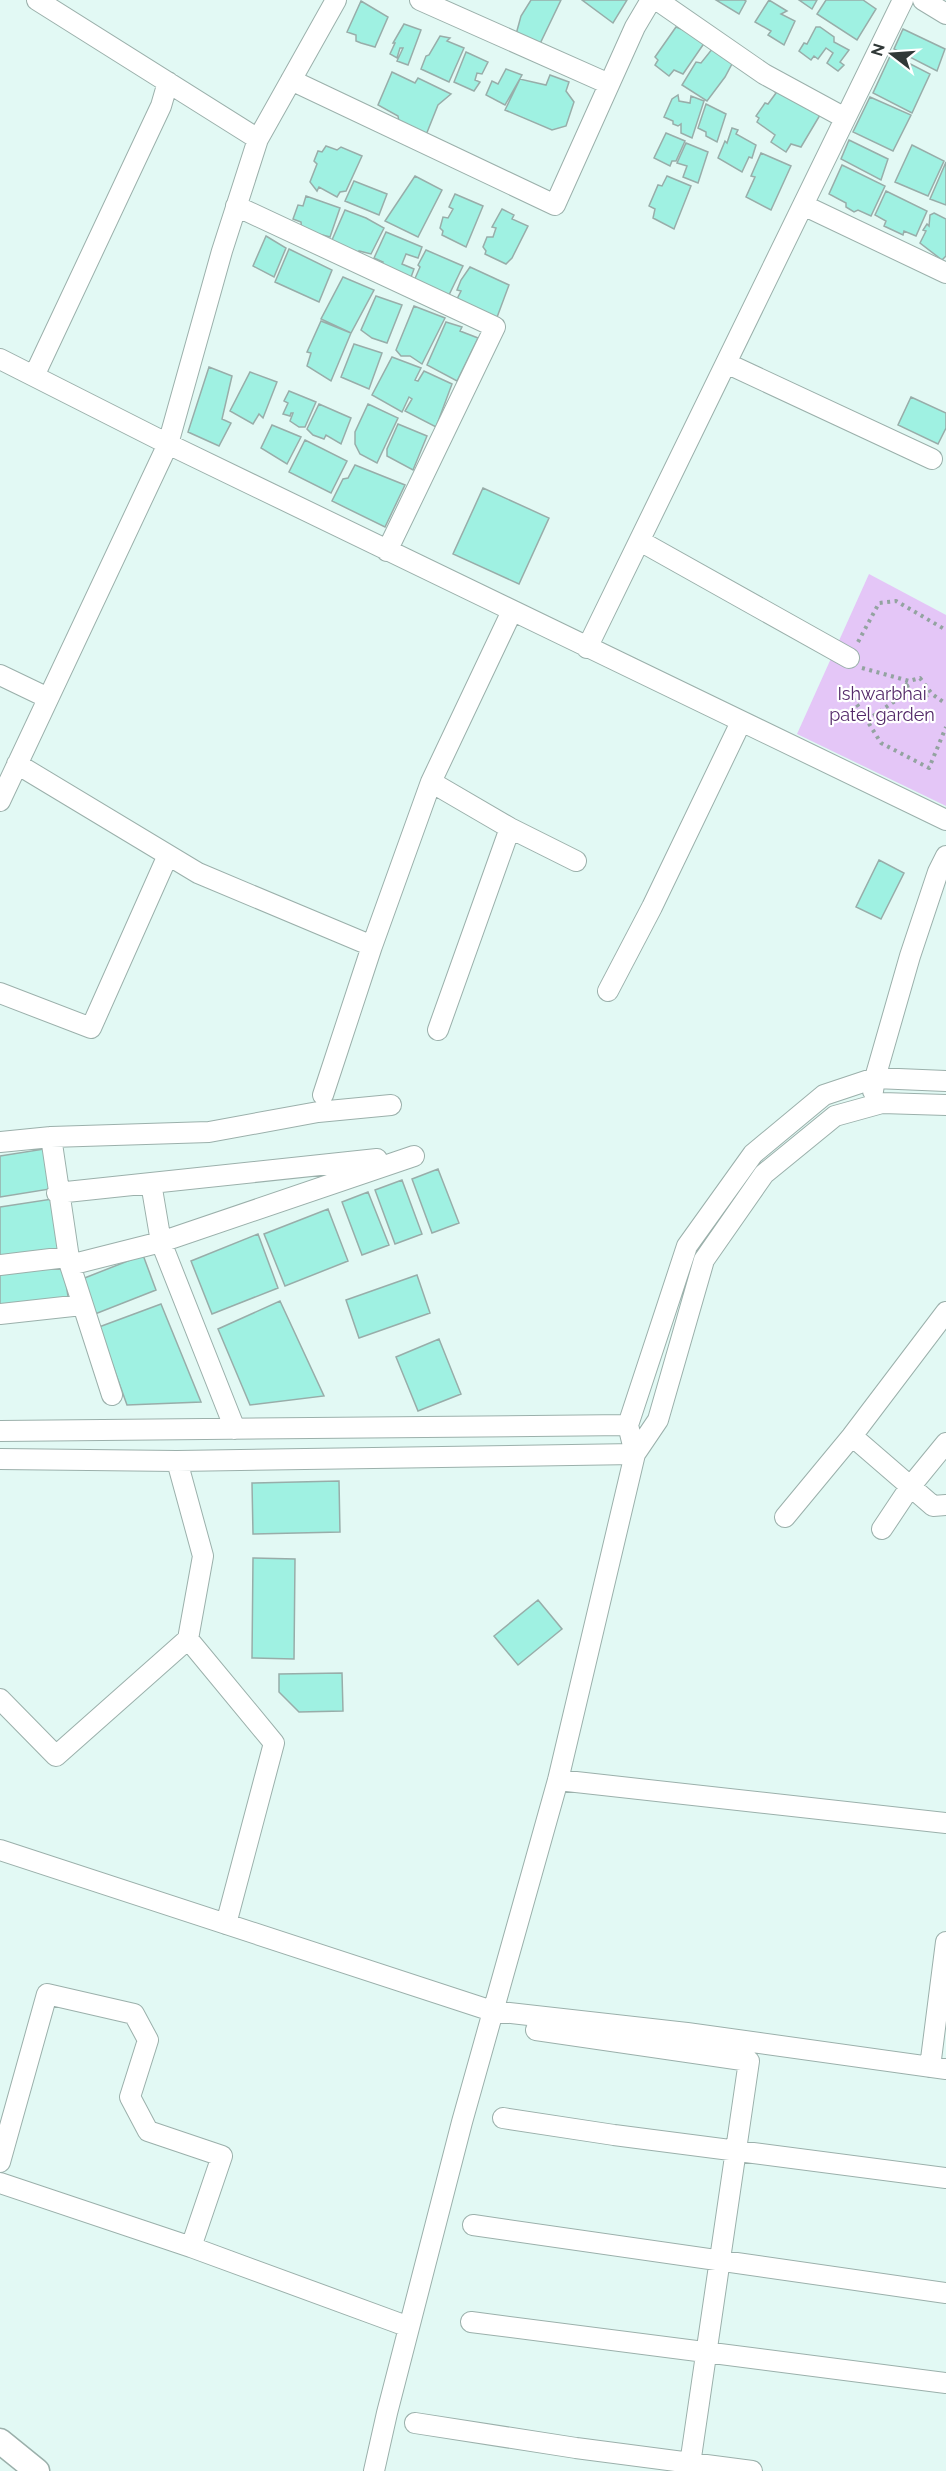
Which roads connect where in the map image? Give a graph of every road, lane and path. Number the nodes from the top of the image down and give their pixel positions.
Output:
1 (38, 0) edge
2 (336, 0) edge
3 (420, 0) edge
4 (651, 0) edge
5 (657, 0) edge
6 (903, 0) edge
7 (923, 0) edge
8 (946, 15) edge
9 (291, 80) junction
10 (168, 82) junction
11 (609, 84) junction
12 (845, 118) junction
13 (258, 139) junction
14 (803, 205) junction
15 (236, 206) junction
16 (946, 273) edge
17 (0, 359) edge
18 (726, 363) junction
19 (34, 376) junction
20 (168, 444) junction
21 (932, 459) dead end
22 (640, 541) junction
23 (387, 551) junction
24 (512, 611) junction
25 (946, 630) edge
26 (588, 648) junction
27 (849, 658) junction
28 (0, 675) edge
29 (909, 681) junction
30 (932, 694) junction
31 (48, 698) junction
32 (853, 698) dead end
33 (946, 704) edge
34 (867, 720) junction
35 (741, 722) junction
36 (946, 727) edge
37 (17, 764) junction
38 (431, 782) junction
39 (0, 799) edge
40 (946, 820) edge
41 (510, 828) junction
42 (168, 855) junction
43 (946, 856) edge
44 (576, 861) dead end
45 (372, 946) junction
46 (608, 991) dead end
47 (0, 993) edge
48 (438, 1030) dead end
49 (875, 1078) junction
50 (946, 1081) edge
51 (323, 1095) dead end
52 (391, 1105) dead end
53 (946, 1105) edge
54 (872, 1106) junction
55 (51, 1137) junction
56 (0, 1142) edge
57 (151, 1183) junction
58 (57, 1193) junction
59 (161, 1242) junction
60 (69, 1261) junction
61 (0, 1265) edge
62 (82, 1305) junction
63 (946, 1312) edge
64 (0, 1314) edge
65 (112, 1395) dead end
66 (628, 1425) junction
67 (235, 1429) junction
68 (0, 1431) edge
69 (852, 1436) junction
70 (946, 1443) edge
71 (635, 1454) junction
72 (0, 1460) edge
73 (177, 1461) junction
74 (910, 1487) junction
75 (946, 1505) edge
76 (785, 1517) dead end
77 (882, 1529) dead end
78 (188, 1639) junction
79 (0, 1699) edge
80 (558, 1780) junction
81 (946, 1823) edge
82 (0, 1850) edge
83 (226, 1924) junction
84 (946, 1942) edge
85 (492, 2011) junction
86 (536, 2030) dead end
87 (938, 2068) edge
88 (503, 2118) dead end
89 (736, 2151) junction
90 (0, 2162) edge
91 (946, 2178) edge
92 (0, 2183) edge
93 (473, 2225) dead end
94 (191, 2247) junction
95 (719, 2261) junction
96 (946, 2293) edge
97 (471, 2322) dead end
98 (409, 2327) junction
99 (705, 2353) junction
100 (946, 2383) edge
101 (415, 2422) dead end
102 (0, 2441) edge
103 (689, 2467) edge
104 (37, 2471) edge
105 (374, 2471) edge
106 (752, 2471) edge

1 - 10 street
2 - 9 street
3 - 11 street
4 - 11 street
5 - 12 street
6 - 12 street
7 - 8 street
9 - 11 street
9 - 13 street
10 - 13 street
10 - 19 street
12 - 14 street
13 - 15 street
14 - 16 street
14 - 18 street
15 - 20 street
15 - 23 street
17 - 19 street
18 - 21 street
18 - 22 street
19 - 20 street
20 - 23 street
20 - 31 street
22 - 26 street
22 - 27 street
23 - 24 street
24 - 26 street
24 - 38 street
25 - 27 path
26 - 35 street
27 - 29 path
28 - 31 street
29 - 30 path
29 - 30 path
29 - 34 path
30 - 33 path
31 - 37 street
32 - 34 path
34 - 36 path
35 - 40 street
35 - 46 street
37 - 39 street
37 - 42 street
38 - 41 street
38 - 45 street
41 - 44 street
41 - 48 street
42 - 45 street
42 - 47 street
43 - 49 street
45 - 51 street
49 - 50 street
49 - 54 street
49 - 66 street
52 - 55 street
53 - 54 street
54 - 71 street
55 - 56 street
55 - 58 street
57 - 58 street
57 - 59 street
57 - 59 street
58 - 60 street
59 - 60 street
59 - 67 street
60 - 61 street
60 - 62 street
62 - 64 street
62 - 65 street
63 - 69 street
66 - 67 street
66 - 71 street
67 - 68 street
69 - 74 street
69 - 76 street
70 - 74 street
71 - 73 street
71 - 80 street
72 - 73 street
73 - 78 street
74 - 75 street
74 - 77 street
78 - 79 street
78 - 83 street
80 - 81 street
80 - 85 street
82 - 83 street
83 - 85 street
84 - 87 street
85 - 87 street
85 - 98 street
86 - 89 street
88 - 89 street
89 - 91 street
89 - 95 street
90 - 94 street
92 - 94 street
93 - 95 street
94 - 98 street
95 - 96 street
95 - 99 street
97 - 99 street
98 - 105 street
99 - 100 street
99 - 103 street
101 - 103 street
102 - 104 main road
103 - 106 street

